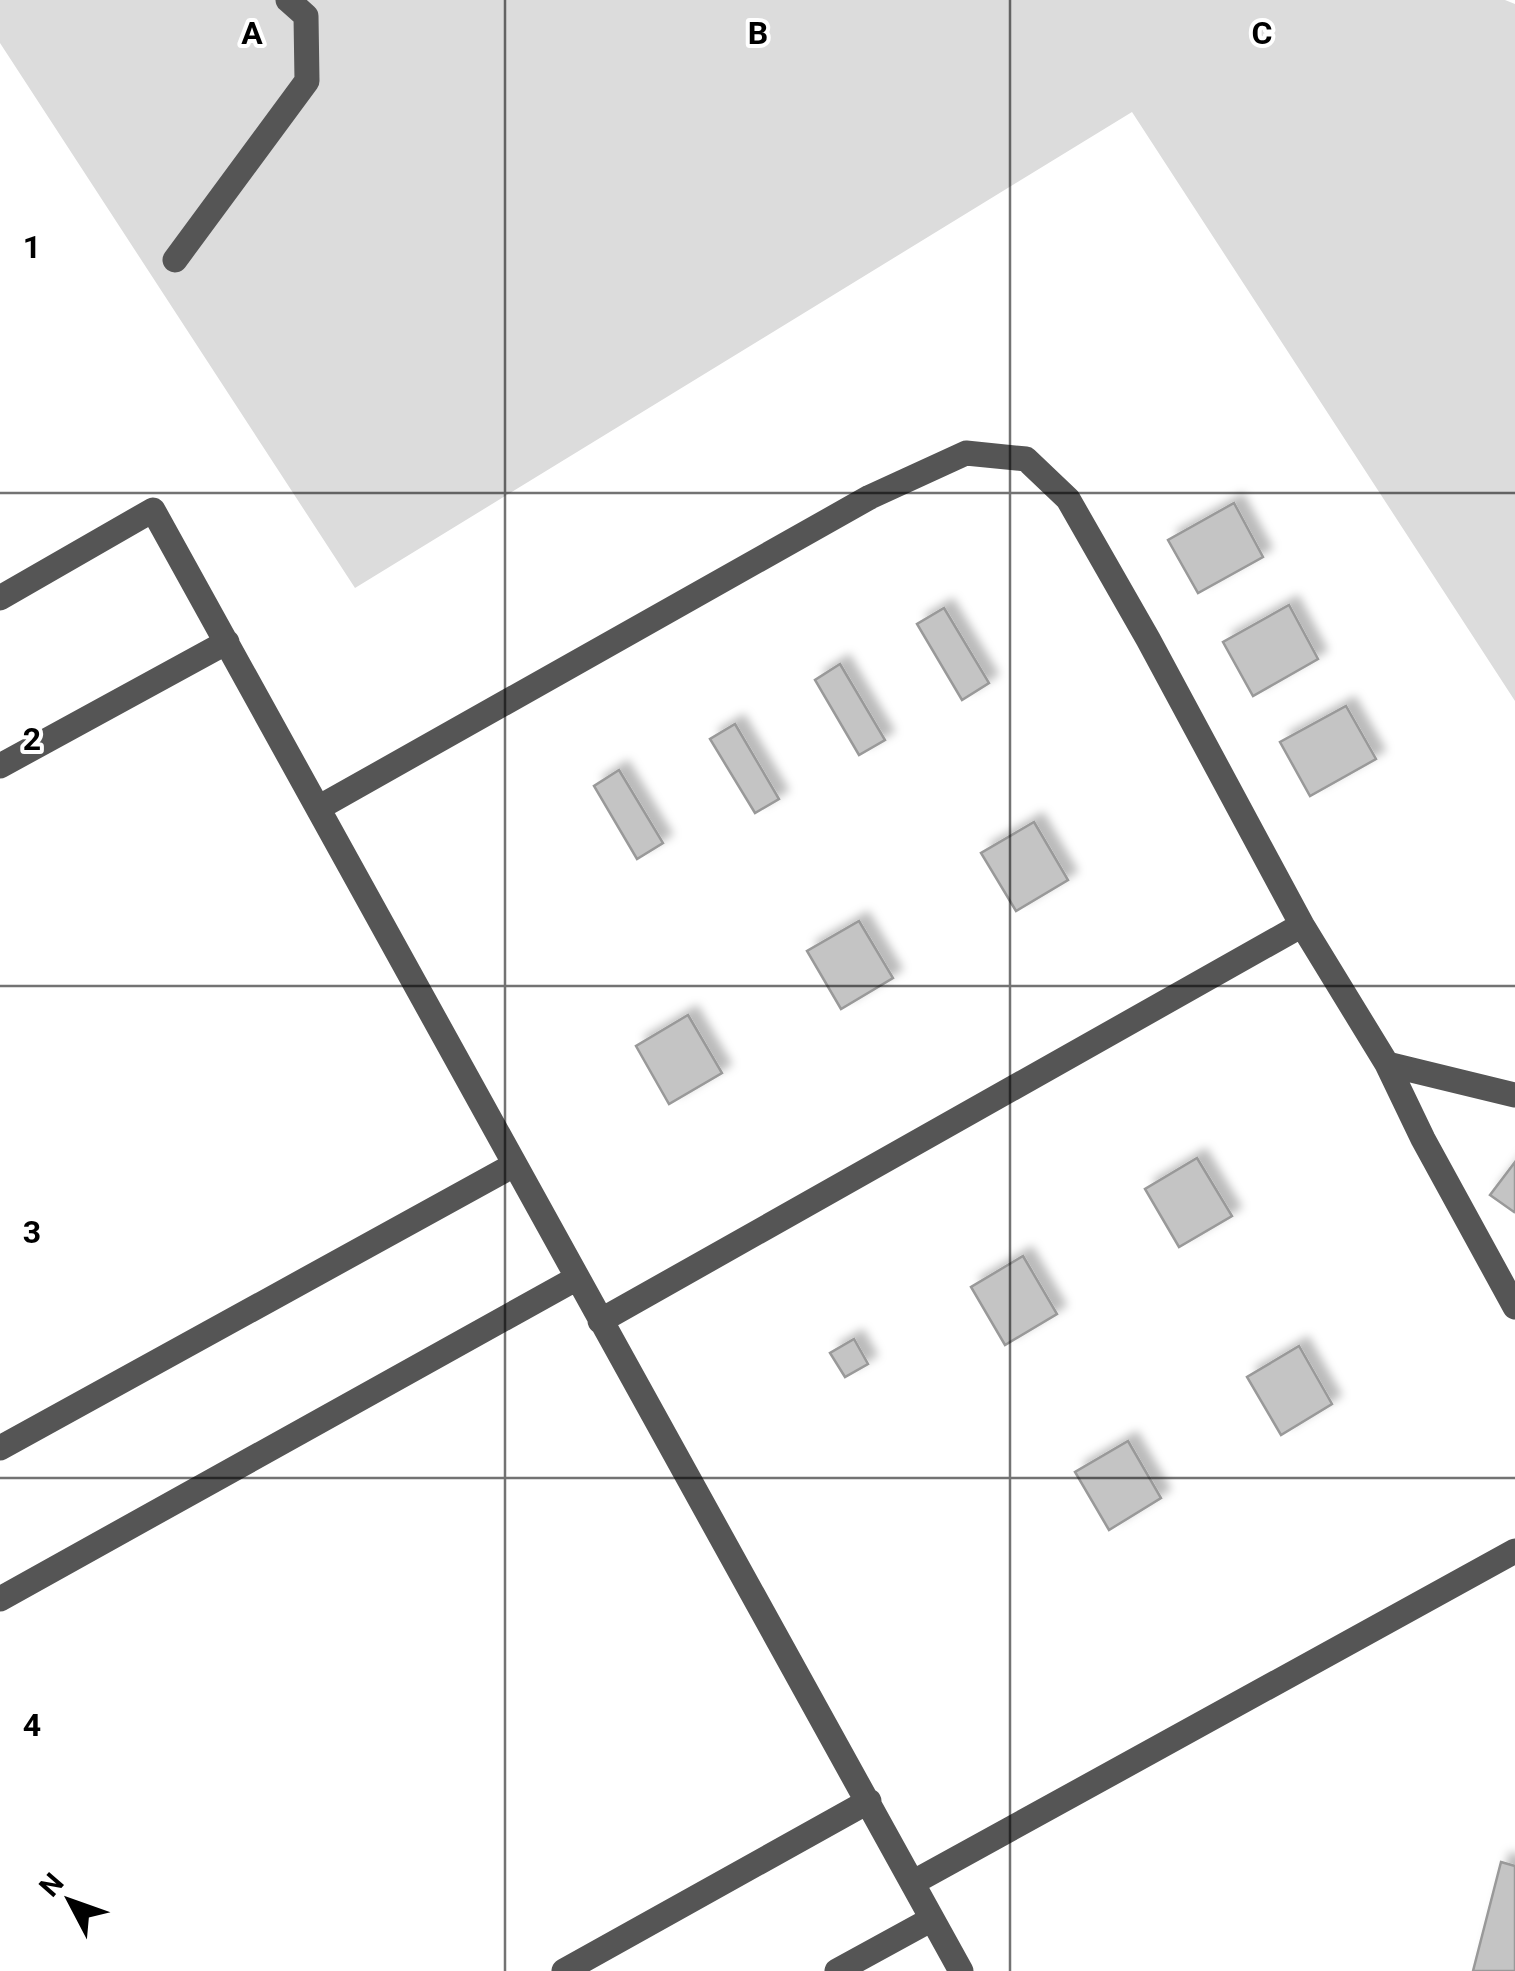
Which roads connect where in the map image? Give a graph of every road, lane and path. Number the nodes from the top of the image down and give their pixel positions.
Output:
1 (288, 0) edge
2 (175, 260) dead end
3 (0, 598) edge
4 (227, 642) junction
5 (0, 766) edge
6 (320, 808) junction
7 (1302, 925) junction
8 (1387, 1064) junction
9 (1515, 1095) edge
10 (514, 1165) junction
11 (577, 1278) junction
12 (1515, 1307) edge
13 (600, 1321) junction
14 (0, 1448) edge
15 (1515, 1551) edge
16 (0, 1599) edge
17 (869, 1801) junction
18 (914, 1882) junction
19 (932, 1919) junction
20 (564, 1971) edge
21 (838, 1971) edge
22 (961, 1971) edge

1 - 2 lane
3 - 4 lane
4 - 5 lane
4 - 6 lane
6 - 7 lane
6 - 10 lane
7 - 8 lane
7 - 13 lane
8 - 9 lane
8 - 12 lane
10 - 11 lane
10 - 14 lane
11 - 13 lane
11 - 16 lane
13 - 17 lane
15 - 18 lane
17 - 18 lane
17 - 20 lane
18 - 19 lane
19 - 21 lane
19 - 22 lane

